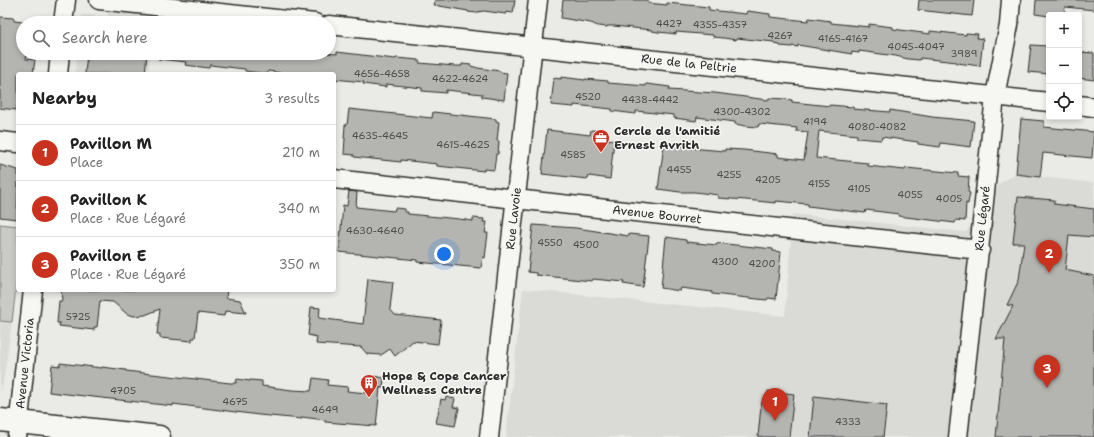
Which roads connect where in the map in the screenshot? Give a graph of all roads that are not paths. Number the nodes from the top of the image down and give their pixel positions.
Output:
1 (66, 0) edge
2 (98, 0) edge
3 (538, 0) edge
4 (1011, 0) edge
5 (64, 16) edge
6 (249, 16) edge
7 (336, 25) edge
8 (532, 46) junction
9 (59, 60) edge
10 (58, 72) edge
11 (995, 96) junction
12 (1046, 102) edge
13 (1082, 105) edge
14 (1094, 107) edge
15 (0, 141) edge
16 (16, 143) edge
17 (336, 179) edge
18 (515, 199) junction
19 (980, 250) junction
20 (33, 292) edge
21 (12, 426) edge
22 (159, 437) edge
23 (489, 437) edge
24 (958, 437) edge

1 - 5 street
2 - 6 street
3 - 8 street, Rue Lavoie
4 - 11 street, Rue Légaré
7 - 8 street, Rue de la Peltrie
8 - 11 street, Rue de la Peltrie
8 - 18 street, Rue Lavoie
9 - 10 street
11 - 12 street, Rue de la Peltrie
11 - 19 street, Rue Légaré
13 - 14 street
15 - 16 street
17 - 18 street, Avenue Bourret
18 - 19 street, Avenue Bourret
18 - 23 street, Rue Lavoie
19 - 24 street, Rue Légaré
20 - 21 street, Avenue Victoria
21 - 22 main road

